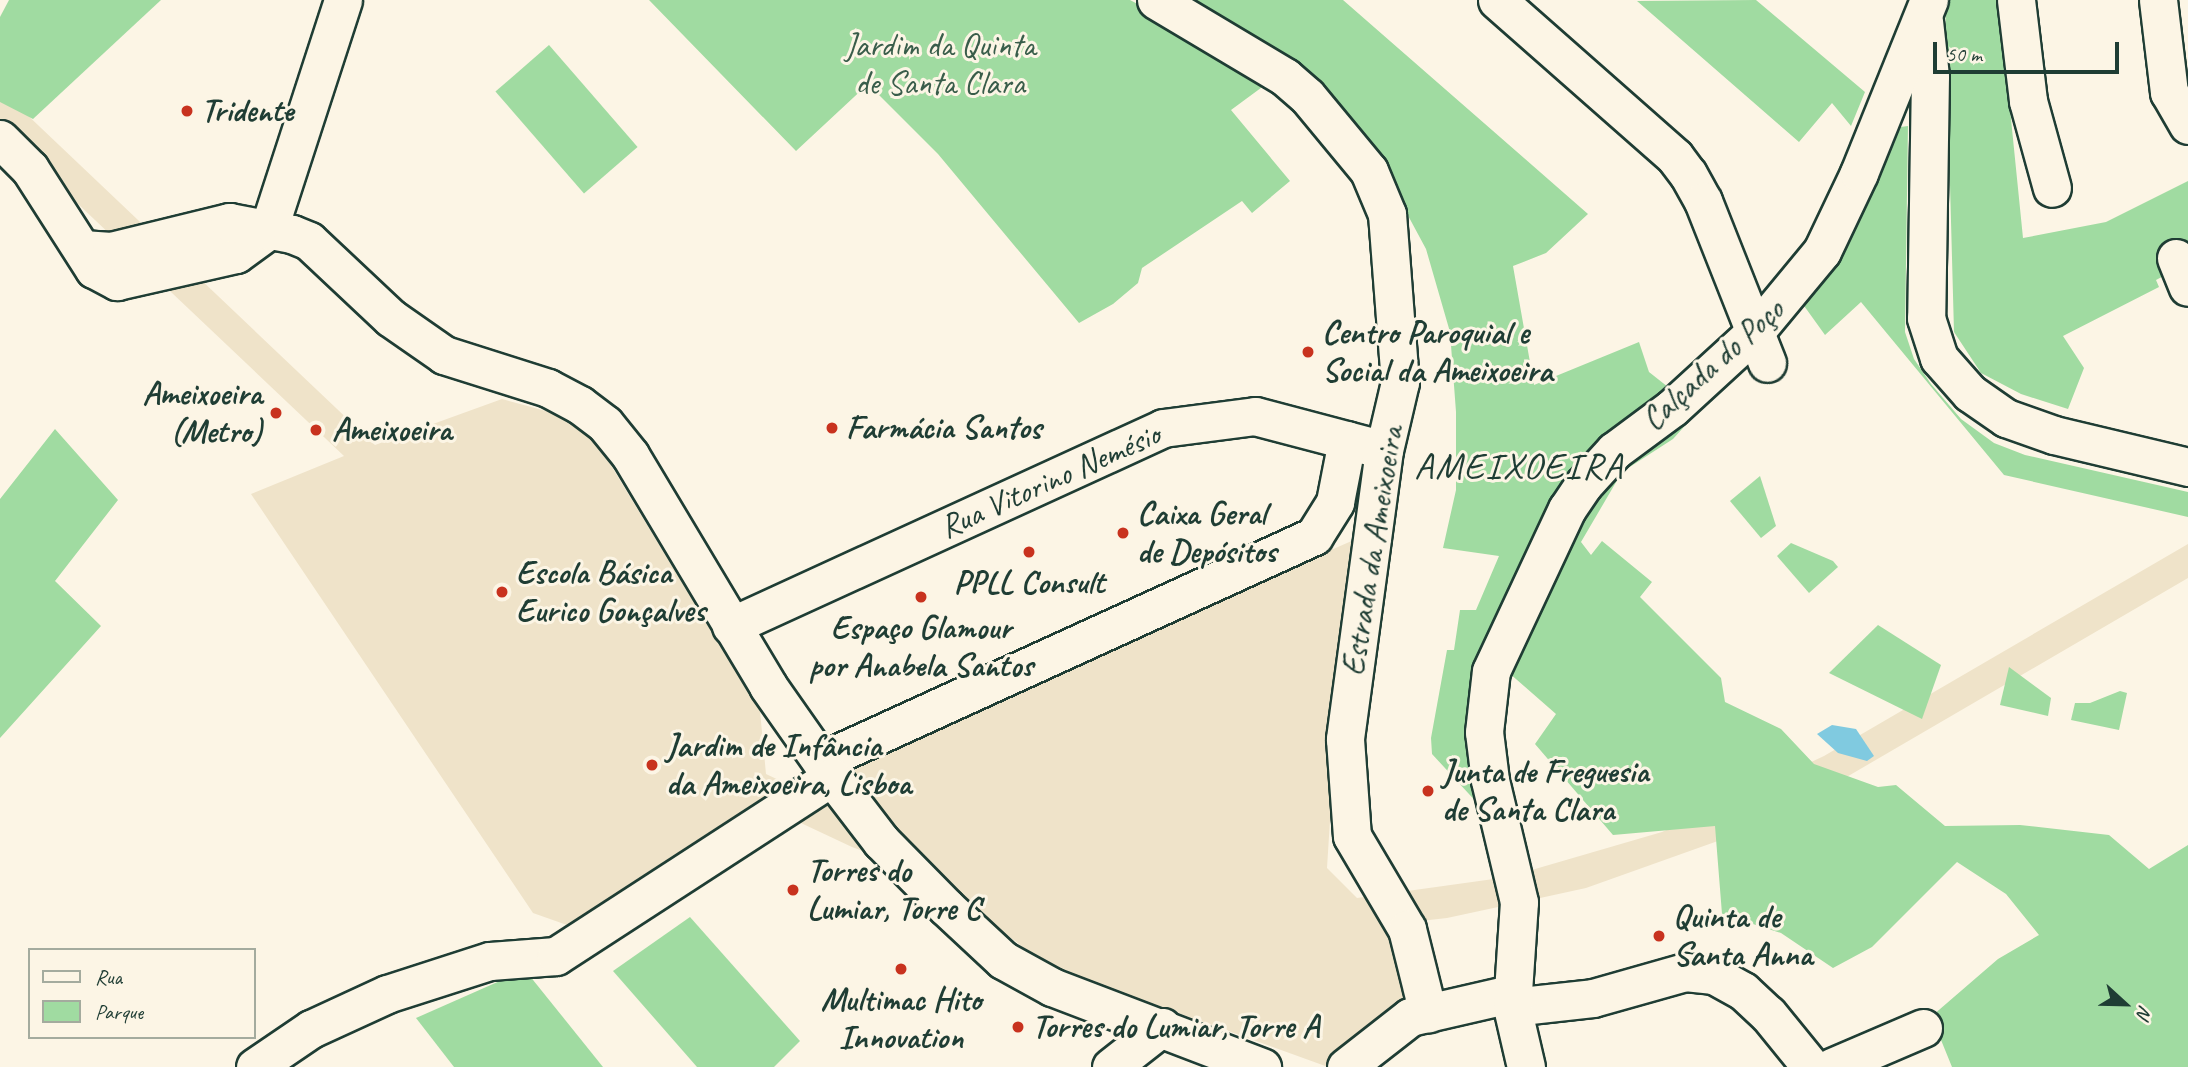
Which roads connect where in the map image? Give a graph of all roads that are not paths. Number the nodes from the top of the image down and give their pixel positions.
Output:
1 (343, 0) edge
2 (1156, 0) edge
3 (1497, 0) edge
4 (2016, 0) edge
5 (2158, 0) edge
6 (1919, 6) edge
7 (2188, 125) edge
8 (0, 139) edge
9 (2052, 188) dead end
10 (268, 231) junction
11 (1761, 347) junction
12 (1347, 440) junction
13 (1384, 450) junction
14 (2188, 467) edge
15 (731, 626) junction
16 (826, 769) junction
17 (1513, 1000) junction
18 (1120, 1012) junction
19 (1428, 1013) junction
20 (1162, 1027) junction
21 (1923, 1028) dead end
22 (1229, 1061) edge
23 (255, 1067) edge
24 (1097, 1067) edge
25 (1111, 1067) edge
26 (1262, 1067) edge
27 (1346, 1067) edge
28 (1526, 1067) edge
29 (1811, 1067) edge
30 (1832, 1067) edge

1 - 10 street
2 - 13 street, Estrada da Ameixoeira
3 - 11 street
4 - 9 street
5 - 7 street
6 - 11 street, Calçada do Poço
6 - 14 street
8 - 10 street
10 - 15 street
11 - 17 street, Calçada do Poço
12 - 13 street, Rua Vitorino Nemésio
12 - 15 street, Rua Vitorino Nemésio
12 - 16 street
13 - 19 street, Estrada da Ameixoeira
15 - 16 street
16 - 18 street
16 - 23 street
17 - 19 street
17 - 28 street, Calçada do Poço
17 - 29 street
18 - 20 street
18 - 24 street
19 - 27 street
20 - 22 street
20 - 25 street
21 - 30 street
22 - 26 street

